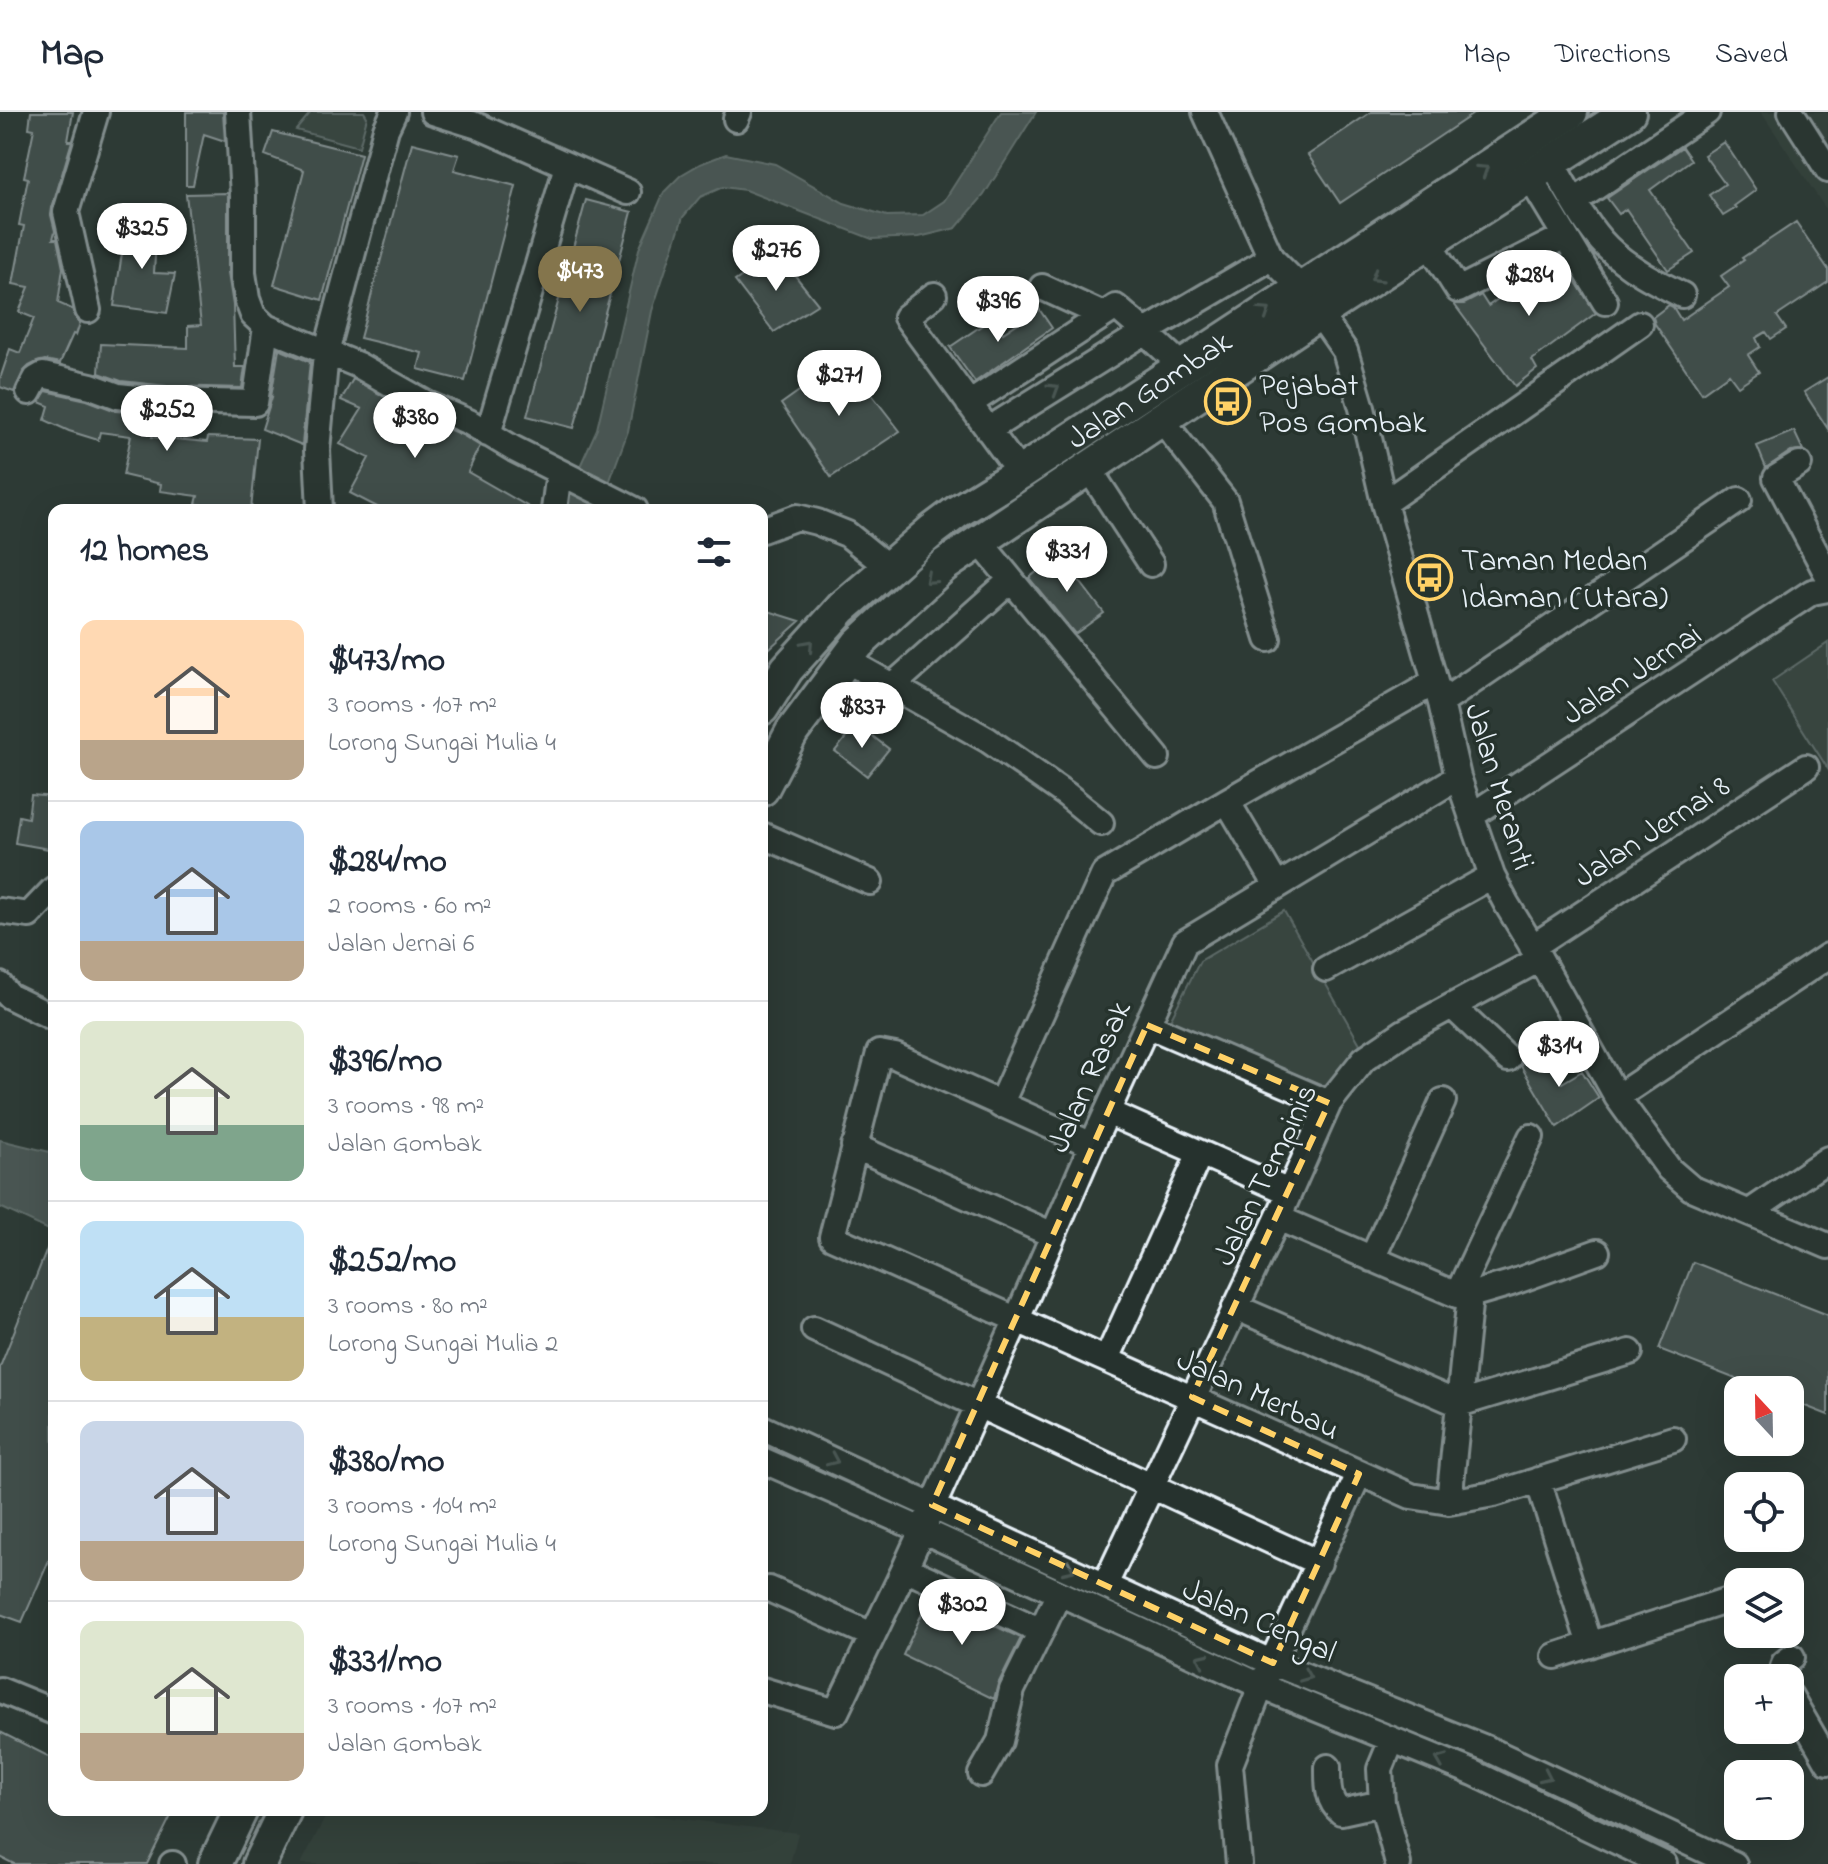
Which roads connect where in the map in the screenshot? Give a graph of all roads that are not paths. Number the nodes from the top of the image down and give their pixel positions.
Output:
1 (96, 112) edge
2 (238, 112) edge
3 (394, 112) edge
4 (433, 112) edge
5 (1205, 112) edge
6 (1571, 112) edge
7 (1629, 112) edge
8 (1707, 112) edge
9 (1796, 115) edge
10 (567, 166) junction
11 (1540, 169) junction
12 (1828, 170) edge
13 (628, 192) dead end
14 (1575, 201) junction
15 (1565, 236) junction
16 (1429, 244) junction
17 (1271, 258) junction
18 (1042, 287) dead end
19 (934, 295) dead end
20 (1682, 295) dead end
21 (1309, 301) junction
22 (1605, 302) dead end
23 (88, 310) dead end
24 (1103, 315) junction
25 (1640, 324) dead end
26 (266, 327) junction
27 (1145, 332) junction
28 (326, 353) junction
29 (1182, 366) junction
30 (29, 392) dead end
31 (969, 404) junction
32 (1162, 420) junction
33 (988, 430) junction
34 (488, 434) junction
35 (1799, 464) dead end
36 (1089, 469) junction
37 (1020, 473) junction
38 (563, 474) junction
39 (1739, 500) dead end
40 (1384, 503) junction
41 (320, 504) edge
42 (556, 504) edge
43 (625, 504) edge
44 (768, 528) edge
45 (980, 542) junction
46 (1151, 564) dead end
47 (889, 568) junction
48 (1828, 576) edge
49 (1011, 580) junction
50 (1828, 589) edge
51 (1268, 639) dead end
52 (846, 660) junction
53 (892, 686) junction
54 (1438, 692) junction
55 (768, 699) edge
56 (1157, 757) dead end
57 (1806, 767) dead end
58 (1458, 777) junction
59 (768, 778) edge
60 (1227, 801) junction
61 (1471, 816) junction
62 (1101, 823) dead end
63 (768, 838) edge
64 (1492, 876) junction
65 (870, 882) dead end
66 (1277, 886) junction
67 (48, 895) edge
68 (11, 912) edge
69 (0, 928) edge
70 (1536, 953) junction
71 (1828, 956) edge
72 (1326, 969) dead end
73 (0, 985) edge
74 (1452, 1006) junction
75 (48, 1015) edge
76 (1147, 1025) junction
77 (1508, 1059) dead end
78 (1617, 1097) junction
79 (1443, 1101) dead end
80 (1329, 1103) junction
81 (1000, 1105) junction
82 (1107, 1112) junction
83 (1531, 1137) dead end
84 (1092, 1145) junction
85 (854, 1146) junction
86 (1200, 1153) junction
87 (1828, 1159) edge
88 (1289, 1192) junction
89 (1750, 1212) junction
90 (1278, 1218) junction
91 (1053, 1235) junction
92 (1828, 1246) edge
93 (1597, 1252) dead end
94 (1372, 1259) junction
95 (1463, 1295) junction
96 (1235, 1307) junction
97 (1017, 1319) junction
98 (814, 1329) dead end
99 (1630, 1352) dead end
100 (1107, 1359) junction
101 (1192, 1397) junction
102 (978, 1404) junction
103 (1459, 1404) junction
104 (768, 1431) edge
105 (1673, 1439) dead end
106 (768, 1463) edge
107 (1359, 1474) junction
108 (1538, 1480) junction
109 (1151, 1487) junction
110 (1449, 1502) junction
111 (932, 1505) junction
112 (922, 1530) junction
113 (1319, 1563) junction
114 (905, 1568) junction
115 (1105, 1585) junction
116 (769, 1589) dead end
117 (1059, 1593) junction
118 (1724, 1602) edge
119 (1041, 1631) junction
120 (872, 1635) junction
121 (1590, 1645) junction
122 (1555, 1656) dead end
123 (1273, 1663) junction
124 (1261, 1686) junction
125 (0, 1690) edge
126 (768, 1692) edge
127 (48, 1710) edge
128 (1804, 1720) edge
129 (1392, 1740) junction
130 (1828, 1762) edge
131 (1328, 1767) dead end
132 (981, 1774) dead end
133 (1382, 1803) junction
134 (238, 1816) edge
135 (261, 1816) edge
136 (282, 1816) edge
137 (264, 1855) edge
138 (215, 1864) edge
139 (1239, 1864) edge
140 (1398, 1864) edge
141 (1664, 1864) edge
142 (1734, 1864) edge

1 - 23 street
2 - 26 street
3 - 28 street
4 - 10 street
5 - 17 street
21 -> 6 main road, Jalan Gombak
7 - 11 main road, Jalan Gombak
8 - 14 street
9 - 12 street
10 - 13 street
10 - 34 street
11 - 14 street
11 - 15 street
11 - 16 main road, Jalan Gombak
14 - 20 street
15 - 16 street
15 - 22 street
16 -> 21 main road, Jalan Gombak
17 - 21 street, Jalan Meranti
17 - 27 street
18 - 24 street
19 - 31 street
29 -> 21 main road, Jalan Gombak
21 - 32 main road, Jalan Gombak
21 - 40 street, Jalan Meranti
24 - 27 street
24 - 31 street
25 - 40 street
26 - 28 street
26 - 30 street
27 - 29 street
33 -> 27 street
28 - 34 street
28 - 41 street
29 - 37 main road, Jalan Gombak
31 - 33 street
32 - 36 main road, Jalan Gombak
32 - 51 street
33 - 37 street
34 - 38 street
35 - 48 street
36 - 45 main road, Jalan Gombak
36 - 46 street
37 - 47 main road, Jalan Gombak
38 - 42 street
38 - 43 street
39 - 54 street
40 - 54 street, Jalan Meranti
44 - 47 street
45 - 49 street
45 -> 52 main road, Jalan Gombak
55 -> 47 main road, Jalan Gombak
49 - 53 street
49 - 56 street
50 - 61 street, Jalan Jernai
52 - 53 street
52 - 59 main road, Jalan Gombak
53 - 62 street
54 - 58 street, Jalan Meranti
54 - 60 street
57 - 70 street, Jalan Jernai 8
58 - 61 street, Jalan Meranti
58 - 66 street, Jalan Rasak
60 - 66 street
60 - 81 street
61 - 64 street, Jalan Meranti
63 - 65 street
64 - 70 street, Jalan Meranti
64 - 72 street
66 - 76 street, Jalan Rasak
67 - 68 street
68 - 69 street
70 - 74 street, Jalan Jernai 8
70 - 78 street, Jalan Meranti
71 - 78 street
73 - 75 street
74 - 77 street
74 - 80 street, Jalan Tempinis
76 - 80 street
76 - 82 street, Jalan Rasak
78 - 89 street, Jalan Meranti
79 - 94 street
80 - 88 street, Jalan Tempinis
81 - 84 street
81 - 85 street
82 - 84 street, Jalan Rasak
82 - 86 street
83 - 95 street
84 - 91 street, Jalan Rasak
85 - 91 street
85 - 97 street, Jalan Merbau
86 - 88 street
86 - 100 street
87 - 89 street
88 - 90 street, Jalan Tempinis
89 - 92 street, Jalan Meranti
90 - 94 street
90 - 96 street, Jalan Tempinis
91 - 97 street, Jalan Rasak
93 - 95 street
94 - 95 street
95 - 103 street
96 - 101 street, Jalan Tempinis
96 - 103 street
97 - 100 street, Jalan Merbau
97 - 102 street, Jalan Rasak
98 - 102 street
99 - 103 street
100 - 101 street, Jalan Merbau
101 - 107 street, Jalan Merbau
101 - 109 street, Jalan Tempinis
102 - 109 street
102 - 111 street, Jalan Rasak
103 - 110 street
104 -> 111 street, Jalan Cengal
105 - 108 street, Jalan Merbau
106 - 112 street, Jalan Cengal
107 - 110 street, Jalan Merbau
107 - 113 street
108 - 110 street, Jalan Merbau
108 - 121 street
109 - 113 street
109 - 115 street, Jalan Tempinis
111 - 112 street, Jalan Rasak
111 -> 115 street, Jalan Cengal
112 - 114 street, Jalan Rasak
112 - 117 street, Jalan Cengal
113 - 123 street
114 - 119 street
114 - 120 street, Jalan Rasak
115 - 123 street, Jalan Cengal
116 - 120 street
117 - 119 street
124 -> 117 street, Jalan Cengal
118 - 121 street
119 - 132 street
120 - 126 street, Jalan Rasak
121 - 122 street
123 - 124 street
123 -> 142 street, Jalan Cengal
124 - 129 street, Jalan Cengal
124 - 139 street
125 - 127 street
128 - 130 street
129 - 133 street
141 -> 129 street, Jalan Cengal
131 - 133 street
133 - 140 street
134 - 138 main road
135 - 137 main road
136 - 137 main road

